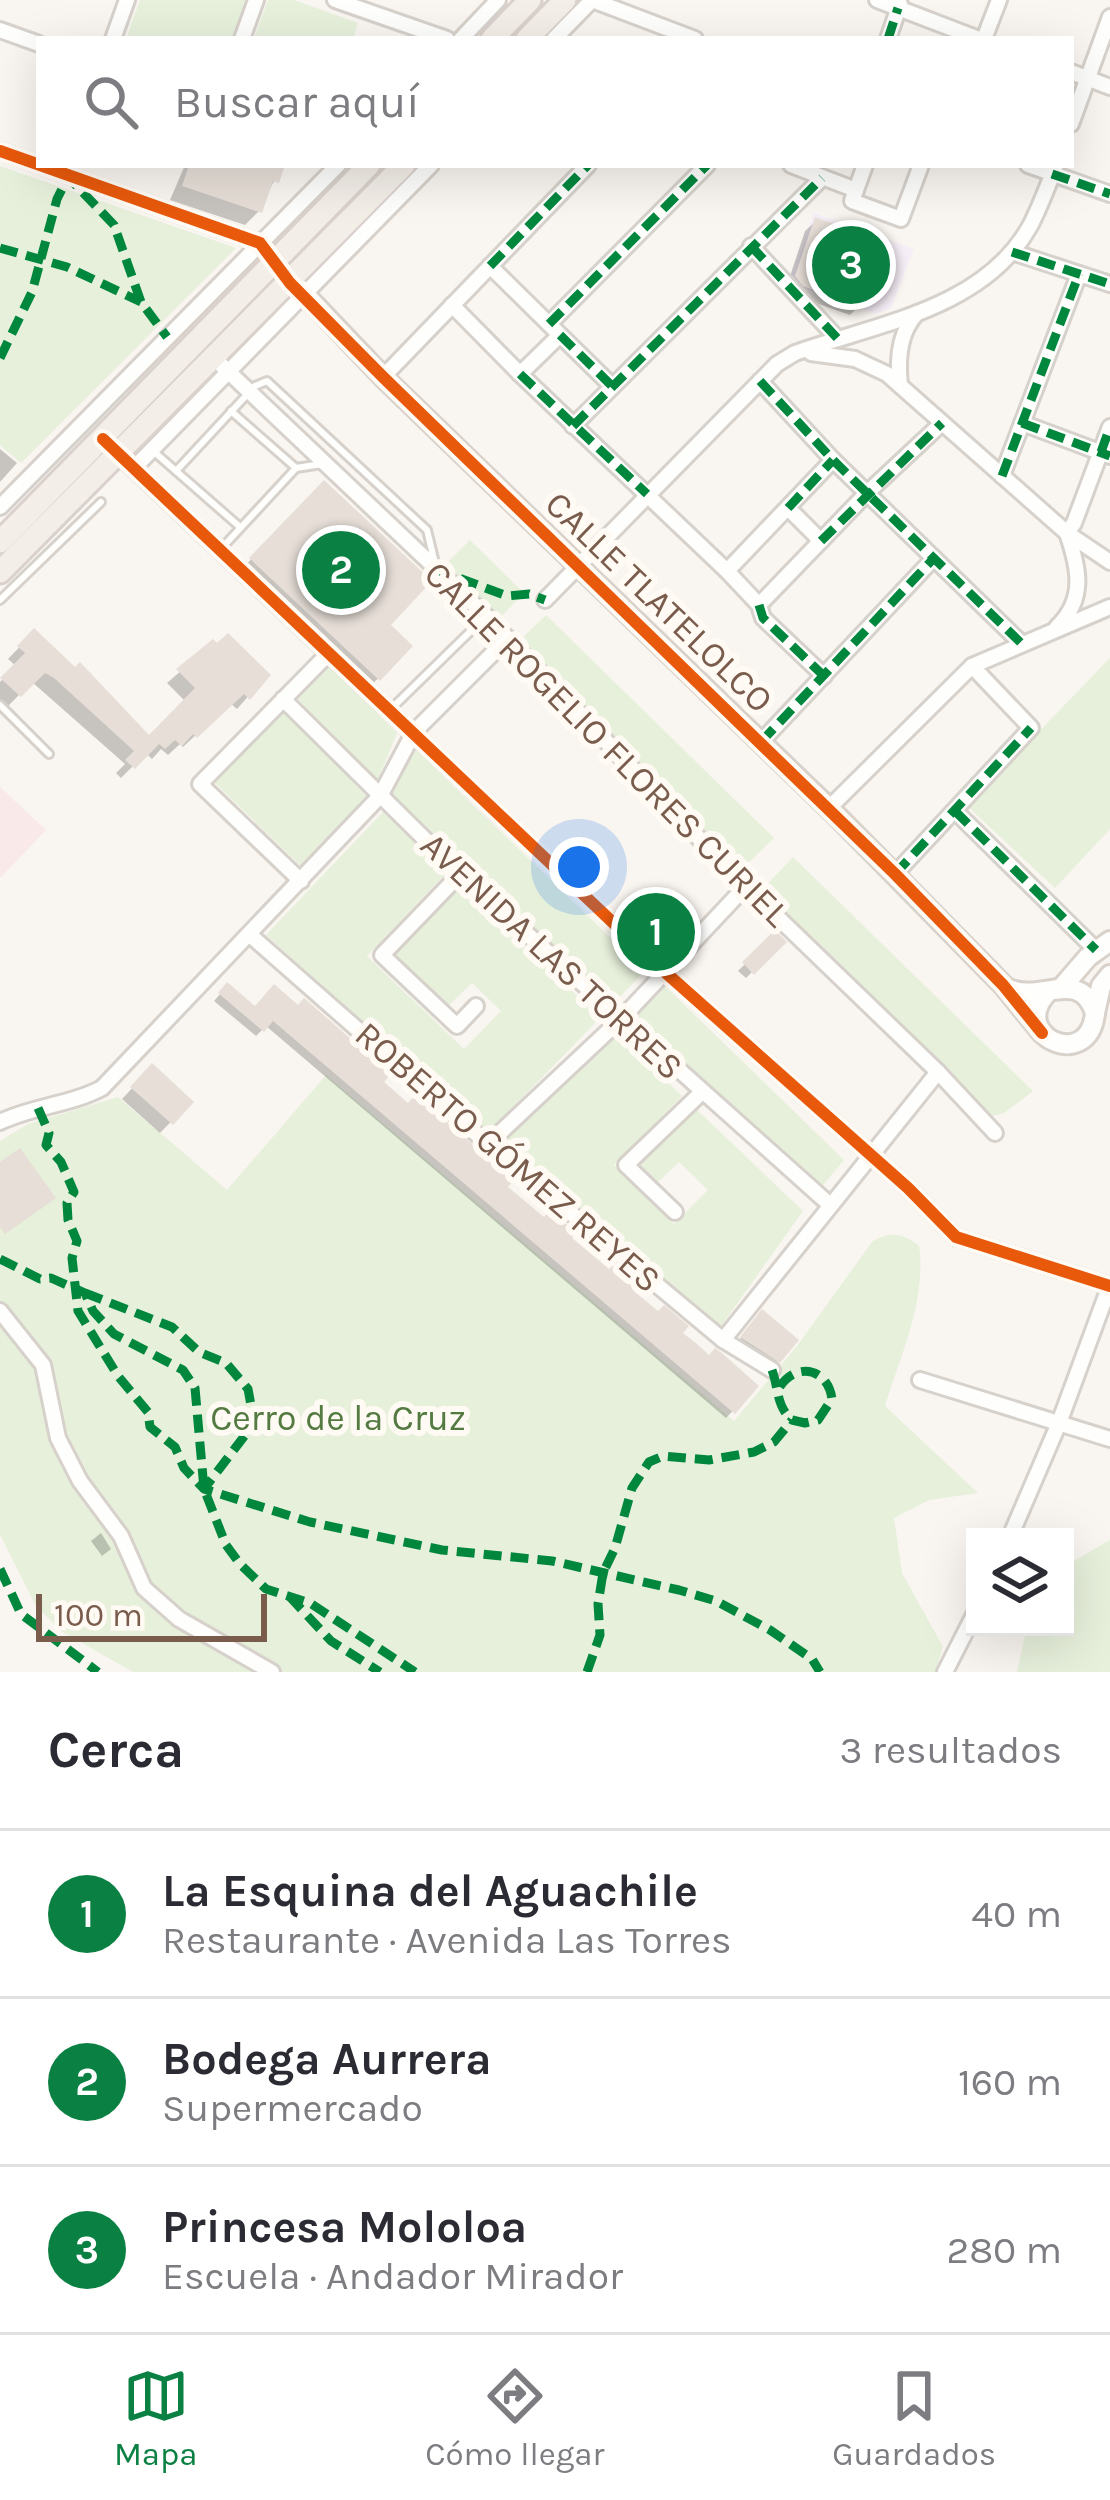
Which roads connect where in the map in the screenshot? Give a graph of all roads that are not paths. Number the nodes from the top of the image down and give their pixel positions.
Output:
1 (127, 0) edge
2 (256, 0) edge
3 (335, 0) edge
4 (499, 0) edge
5 (530, 0) edge
6 (565, 0) edge
7 (592, 0) edge
8 (877, 0) edge
9 (999, 0) edge
10 (900, 4) edge
11 (1110, 16) edge
12 (0, 30) edge
13 (114, 36) edge
14 (243, 36) edge
15 (438, 36) edge
16 (464, 36) edge
17 (495, 36) edge
18 (530, 36) edge
19 (557, 36) edge
20 (687, 36) edge
21 (889, 36) edge
22 (975, 36) edge
23 (983, 36) edge
24 (36, 43) edge
25 (1074, 73) edge
26 (1088, 78) junction
27 (1110, 87) edge
28 (1074, 116) edge
29 (0, 151) edge
30 (36, 161) edge
31 (335, 168) edge
32 (365, 168) edge
33 (394, 168) edge
34 (427, 168) edge
35 (585, 168) edge
36 (704, 168) edge
37 (798, 168) edge
38 (864, 168) edge
39 (920, 168) edge
40 (1054, 169) edge
41 (70, 171) edge
42 (821, 178) junction
43 (856, 190) junction
44 (1110, 194) edge
45 (260, 243) junction
46 (751, 247) junction
47 (1012, 252) junction
48 (274, 262) junction
49 (490, 266) junction
50 (1079, 274) junction
51 (1110, 284) edge
52 (296, 289) junction
53 (452, 305) junction
54 (917, 313) junction
55 (555, 329) junction
56 (838, 339) junction
57 (795, 353) junction
58 (222, 365) junction
59 (520, 374) junction
60 (383, 377) junction
61 (760, 381) junction
62 (900, 385) junction
63 (613, 386) junction
64 (249, 391) junction
65 (232, 411) junction
66 (943, 423) junction
67 (1022, 423) junction
68 (573, 426) junction
69 (1110, 427) edge
70 (152, 449) junction
71 (118, 454) junction
72 (1105, 454) edge
73 (833, 460) junction
74 (323, 464) junction
75 (296, 468) junction
76 (176, 471) junction
77 (1001, 476) junction
78 (867, 493) junction
79 (646, 494) junction
80 (101, 502) dead end
81 (0, 507) edge
82 (788, 508) junction
83 (240, 527) junction
84 (1067, 533) junction
85 (820, 541) junction
86 (0, 542) edge
87 (221, 549) junction
88 (934, 558) junction
89 (1110, 562) edge
90 (577, 566) junction
91 (436, 569) junction
92 (727, 571) junction
93 (0, 572) edge
94 (0, 600) edge
95 (545, 600) dead end
96 (759, 605) junction
97 (1110, 607) edge
98 (486, 616) junction
99 (1048, 634) junction
100 (507, 639) junction
101 (1021, 644) junction
102 (329, 653) junction
103 (972, 666) junction
104 (824, 676) junction
105 (283, 699) junction
106 (0, 705) edge
107 (389, 711) junction
108 (415, 732) junction
109 (761, 742) junction
110 (49, 754) dead end
111 (380, 796) junction
112 (829, 808) junction
113 (955, 811) junction
114 (460, 874) junction
115 (895, 874) junction
116 (301, 881) junction
117 (746, 886) junction
118 (250, 934) junction
119 (1103, 945) edge
120 (665, 972) junction
121 (1110, 975) edge
122 (1003, 986) junction
123 (1056, 989) junction
124 (476, 1006) dead end
125 (1095, 1012) junction
126 (620, 1020) junction
127 (1042, 1033) junction
128 (938, 1072) junction
129 (701, 1093) junction
130 (0, 1122) edge
131 (995, 1133) dead end
132 (488, 1144) junction
133 (868, 1155) junction
134 (829, 1204) junction
135 (675, 1212) dead end
136 (1110, 1286) edge
137 (0, 1312) edge
138 (723, 1340) junction
139 (772, 1370) dead end
140 (920, 1380) dead end
141 (1059, 1423) junction
142 (1110, 1439) edge
143 (1014, 1528) edge
144 (966, 1631) edge
145 (272, 1672) edge
146 (945, 1672) edge

1 - 13 street
2 - 14 street
3 - 15 street
4 - 16 street
5 - 17 main road
6 - 18 main road
7 - 19 street
7 - 20 street
8 - 10 street
9 - 23 street
10 - 21 street
10 - 22 street
11 - 26 street
12 - 24 street
25 - 26 street
26 - 27 street
26 - 28 street
29 - 30 street
31 - 45 street
32 - 48 main road
33 - 52 main road
34 - 52 street
35 - 49 street
36 - 55 street
37 - 42 street
38 - 43 street
39 - 43 street
40 - 44 street
40 - 47 street
41 - 45 street
42 - 43 street
42 - 46 street
45 - 48 street
45 - 81 street
46 - 56 street
46 - 63 street
47 - 50 street
47 - 54 street
48 - 52 street, CALLE TLATELOLCO
48 - 71 main road
49 - 53 street
49 - 55 street
50 - 51 street
50 - 67 street
52 - 58 main road
52 - 60 street, CALLE TLATELOLCO
53 - 59 street
53 - 60 street
54 - 56 street
54 - 62 street
55 - 59 street
55 - 63 street
56 - 57 street
57 - 61 street
57 - 62 street
58 - 64 street, CALLE ROGELIO FLORES CURIEL
58 - 70 street
58 - 71 main road
59 - 68 street
60 - 90 street, CALLE TLATELOLCO
61 - 73 street
61 - 79 street
62 - 66 street
63 - 68 street
64 - 65 lane
64 - 74 street, CALLE ROGELIO FLORES CURIEL
64 - 91 lane
65 - 75 lane
65 - 76 lane
66 - 77 street
66 - 78 street
67 - 72 street
67 - 77 street
68 - 79 street
69 - 72 street
70 - 71 street
70 - 76 lane
71 - 86 main road
71 - 87 street, AVENIDA LAS TORRES
71 - 93 main road
72 - 84 street
73 - 78 street
73 - 82 street
74 - 75 lane
74 - 91 street, CALLE ROGELIO FLORES CURIEL
75 - 83 lane
76 - 83 lane
77 - 84 street
78 - 85 street
78 - 88 street
79 - 90 street
79 - 92 street
80 - 94 lane
82 - 85 street
82 - 92 street
83 - 87 lane
84 - 89 street
84 - 99 street
85 - 96 street
87 - 102 street, AVENIDA LAS TORRES
88 - 101 street
88 - 104 street
90 - 95 street
90 - 109 street, CALLE TLATELOLCO
91 - 98 street, CALLE ROGELIO FLORES CURIEL
92 - 96 street
96 - 104 street
97 - 99 street
98 - 100 street, CALLE ROGELIO FLORES CURIEL
98 - 107 lane
99 - 101 street
100 - 108 street
100 - 117 street, CALLE ROGELIO FLORES CURIEL
101 - 103 street
102 - 105 street
102 - 107 street, AVENIDA LAS TORRES
103 - 112 street
103 - 113 street
104 - 109 street
105 - 111 street, AVENIDA LAS TORRES
105 - 116 street
106 - 110 lane
107 - 108 street, AVENIDA LAS TORRES
108 - 111 street
108 - 120 street, AVENIDA LAS TORRES
109 - 112 street, CALLE TLATELOLCO
111 - 114 street, AVENIDA LAS TORRES
111 - 116 street
112 - 115 street, CALLE TLATELOLCO
113 - 115 street
113 - 119 street
114 - 124 street
114 - 126 street, AVENIDA LAS TORRES
115 - 122 street, CALLE TLATELOLCO
116 - 118 street
117 - 120 street
117 - 128 street, CALLE ROGELIO FLORES CURIEL
118 - 130 street
118 - 132 street, ROBERTO GÓMEZ REYES
119 - 123 street
120 - 126 street
120 - 133 street, AVENIDA LAS TORRES
121 - 125 street
122 - 123 street
122 - 127 street, CALLE TLATELOLCO
123 - 125 street
123 - 127 street
125 - 127 street
126 - 129 street, AVENIDA LAS TORRES
126 - 132 street
128 - 131 street, CALLE ROGELIO FLORES CURIEL
128 - 133 street
129 - 134 street, AVENIDA LAS TORRES
129 - 135 street
132 - 138 street, ROBERTO GÓMEZ REYES
133 - 134 street
133 - 136 street, AVENIDA LAS TORRES
134 - 138 street
136 - 141 street
137 - 145 street
138 - 139 street, ROBERTO GÓMEZ REYES
140 - 141 street
141 - 142 street
141 - 143 street
144 - 146 street

